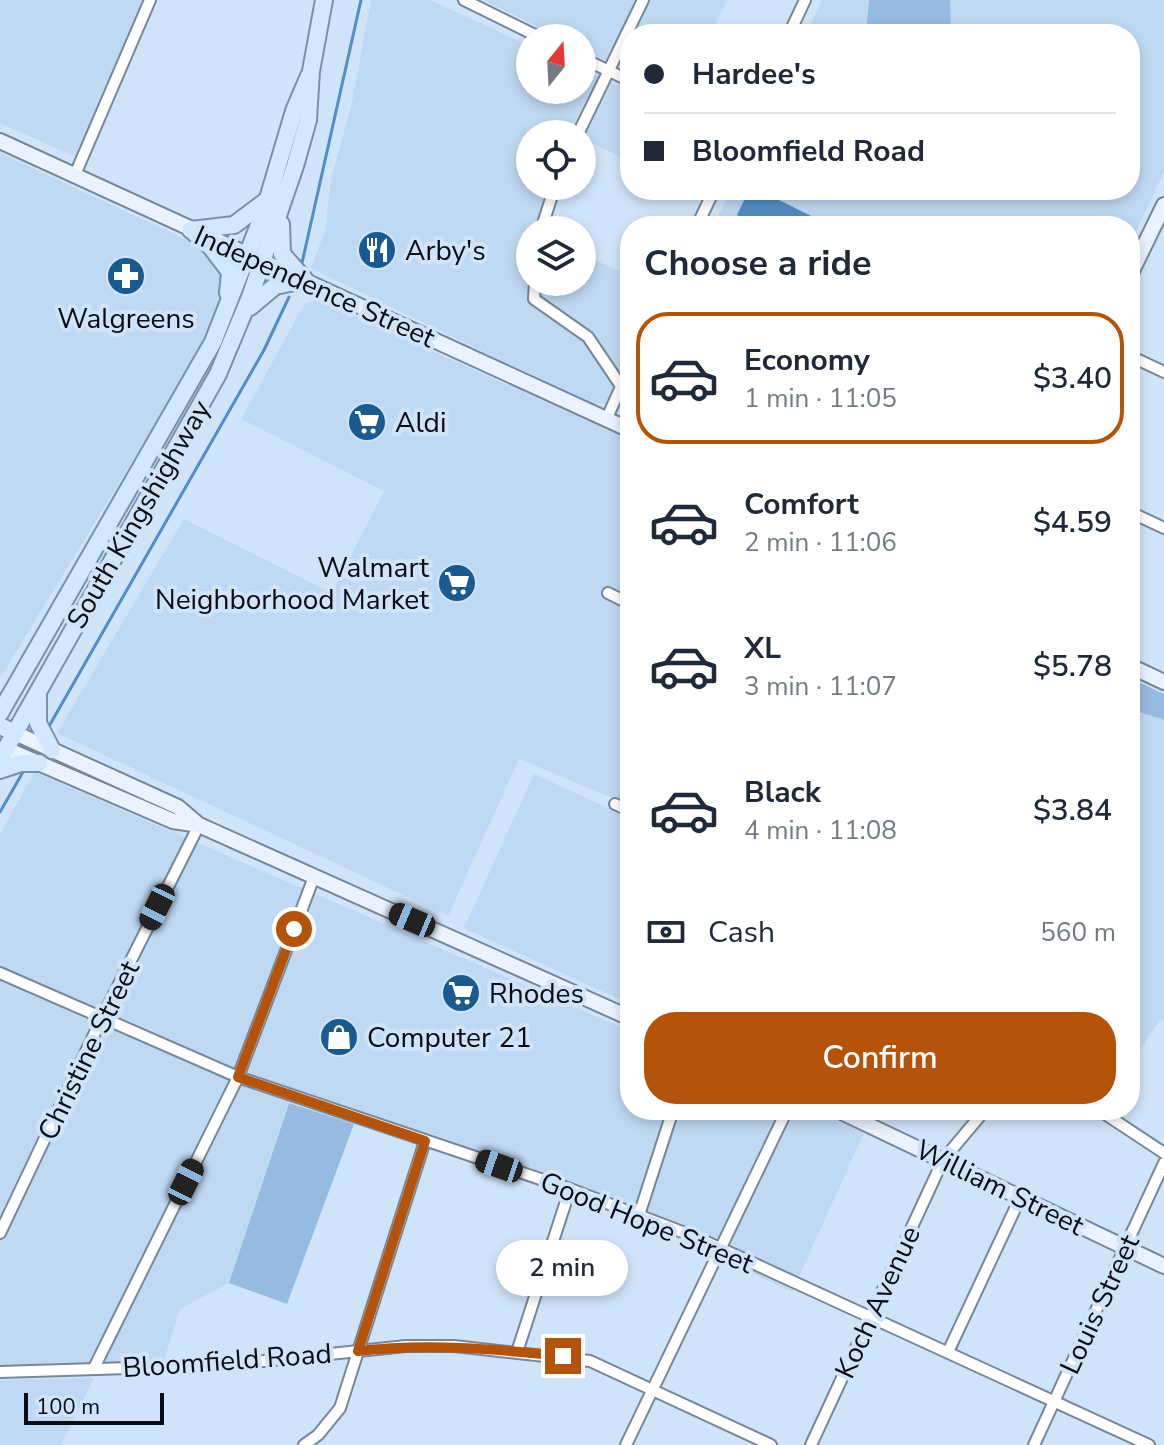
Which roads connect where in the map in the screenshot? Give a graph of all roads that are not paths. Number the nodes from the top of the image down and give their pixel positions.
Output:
1 (150, 0) edge
2 (324, 0) edge
3 (464, 0) edge
4 (643, 0) edge
5 (805, 0) edge
6 (631, 24) edge
7 (794, 24) edge
8 (516, 26) edge
9 (620, 47) edge
10 (596, 65) edge
11 (311, 71) junction
12 (608, 71) junction
13 (620, 76) edge
14 (585, 120) edge
15 (0, 141) edge
16 (74, 177) junction
17 (267, 200) junction
18 (1164, 205) edge
19 (281, 211) junction
20 (191, 230) junction
21 (1140, 254) edge
22 (255, 259) junction
23 (305, 280) junction
24 (534, 296) edge
25 (226, 309) junction
26 (242, 317) junction
27 (1140, 361) edge
28 (1164, 372) edge
29 (620, 385) edge
30 (620, 388) edge
31 (606, 420) junction
32 (620, 426) edge
33 (1140, 517) edge
34 (1164, 528) edge
35 (608, 593) dead end
36 (620, 599) edge
37 (1140, 671) edge
38 (20, 682) junction
39 (1164, 682) edge
40 (38, 692) junction
41 (0, 695) edge
42 (0, 713) edge
43 (8, 730) edge
44 (52, 750) junction
45 (2, 752) edge
46 (39, 763) junction
47 (0, 770) edge
48 (615, 804) dead end
49 (620, 806) edge
50 (199, 825) junction
51 (314, 877) junction
52 (0, 973) edge
53 (620, 1014) edge
54 (101, 1020) junction
55 (238, 1077) junction
56 (670, 1120) edge
57 (782, 1120) edge
58 (858, 1120) edge
59 (977, 1120) edge
60 (1114, 1120) edge
61 (425, 1141) junction
62 (1164, 1153) edge
63 (943, 1160) junction
64 (1164, 1163) edge
65 (570, 1189) junction
66 (1021, 1196) junction
67 (639, 1215) junction
68 (0, 1233) edge
69 (1124, 1247) junction
70 (721, 1249) junction
71 (1164, 1266) edge
72 (870, 1316) junction
73 (358, 1351) junction
74 (517, 1352) junction
75 (948, 1352) junction
76 (94, 1368) junction
77 (0, 1372) edge
78 (652, 1390) junction
79 (1054, 1401) junction
80 (304, 1445) edge
81 (626, 1445) edge
82 (771, 1445) edge
83 (811, 1445) edge
84 (1034, 1445) edge
85 (1149, 1445) edge

1 - 16 street
2 - 11 main road
3 - 8 street
4 - 6 street
5 - 7 street
9 - 12 street
10 - 12 street
11 - 17 main road
11 - 19 main road
12 - 13 street
12 - 14 street
15 - 16 main road, Independence Street
16 - 20 main road, Independence Street
17 - 20 main road
17 - 22 main road
18 - 21 main road
19 - 22 main road
19 - 23 main road
20 - 22 main road, Independence Street
20 - 25 main road
22 - 23 main road, Independence Street
22 - 25 main road, South Kingshighway
22 - 26 main road, South Kingshighway
23 - 26 main road
23 - 31 main road, Independence Street
24 - 29 street
25 - 38 main road, South Kingshighway
26 - 40 main road, South Kingshighway
27 - 28 street
30 - 31 street
31 - 32 main road, Independence Street
33 - 34 street
35 - 36 street
37 - 39 main road
38 - 41 main road
38 - 42 main road, South Kingshighway
40 - 43 main road, South Kingshighway
40 - 44 main road
43 - 44 main road
43 - 45 main road, South Kingshighway
44 - 50 main road
45 - 46 main road
46 - 47 main road
46 - 50 main road
48 - 49 street
50 - 51 main road
50 - 54 street, Christine Street
51 - 53 main road
51 - 55 street
52 - 54 street, Good Hope Street
54 - 55 street, Good Hope Street
54 - 68 street, Christine Street
55 - 61 street, Good Hope Street
55 - 76 street
56 - 67 street
57 - 70 street
58 - 63 main road, William Street
59 - 63 street, Koch Avenue
60 - 62 street
61 - 65 street, Good Hope Street
61 - 73 street
63 - 66 main road, William Street
63 - 72 street, Koch Avenue
64 - 69 street, Louis Street
65 - 67 street, Good Hope Street
65 - 74 street
66 - 69 main road, William Street
66 - 75 street
67 - 70 street, Good Hope Street
69 - 71 main road, William Street
69 - 79 street, Louis Street
70 - 72 street, Good Hope Street
70 - 78 street
72 - 75 street, Good Hope Street
72 - 83 street, Koch Avenue
73 - 74 street, Bloomfield Road
73 - 76 street, Bloomfield Road
73 - 80 street
74 - 78 street, Bloomfield Road
75 - 79 street, Good Hope Street
76 - 77 street, Bloomfield Road
78 - 81 street
78 - 82 street, Bloomfield Road
79 - 84 street, Louis Street
79 - 85 street, Good Hope Street

